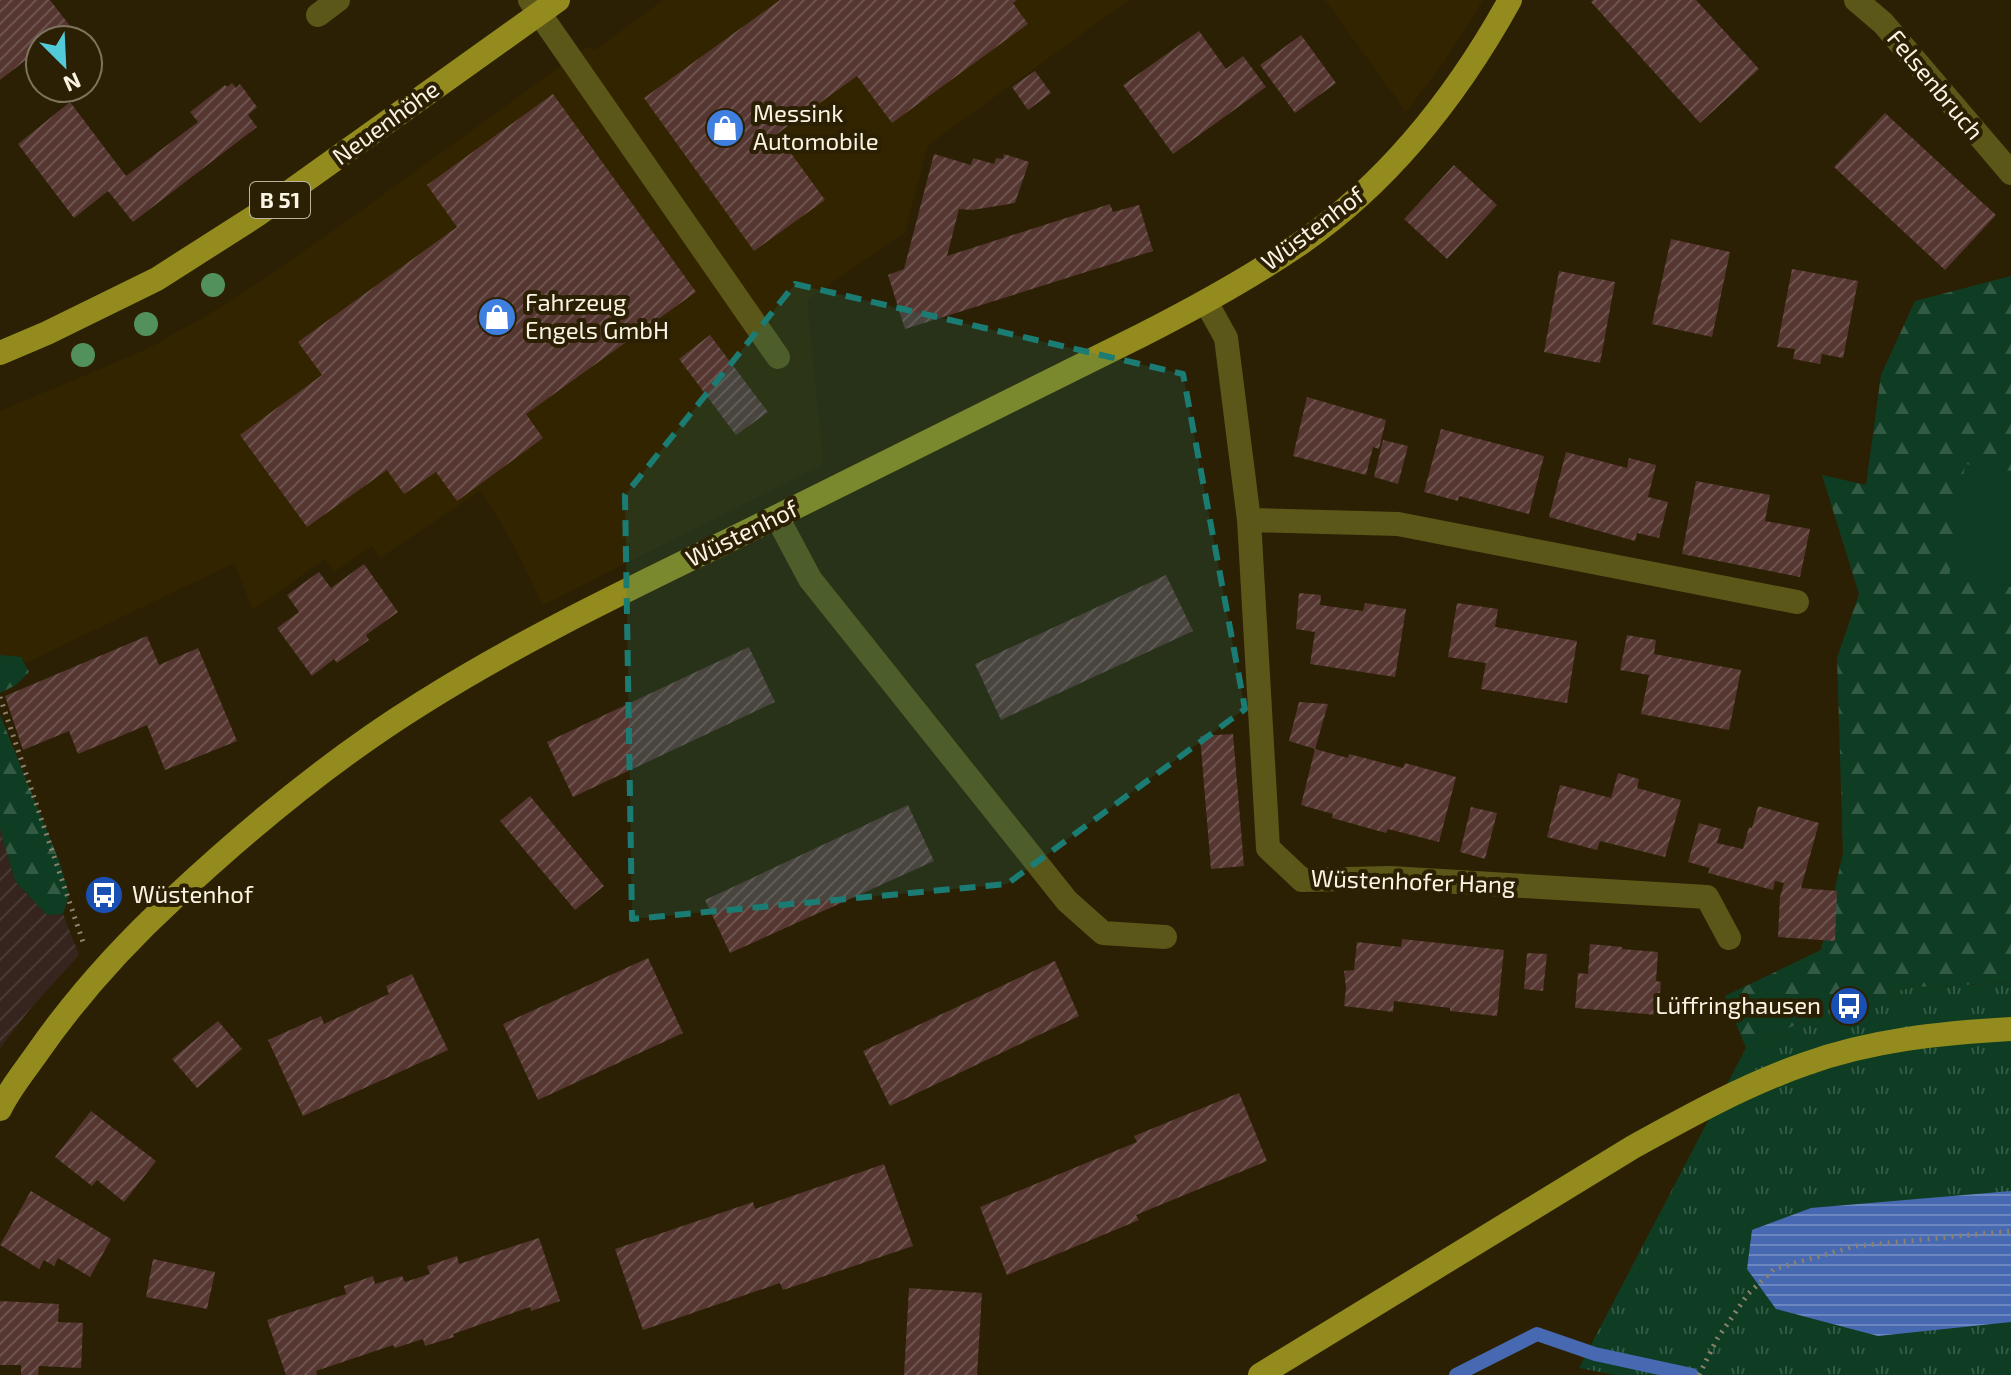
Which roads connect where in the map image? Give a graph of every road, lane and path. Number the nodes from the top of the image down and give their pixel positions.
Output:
1 (338, 0) edge
2 (1510, 0) edge
3 (1856, 0) edge
4 (543, 4) edge
5 (318, 15) dead end
6 (2011, 173) edge
7 (1206, 302) junction
8 (0, 353) edge
9 (778, 357) dead end
10 (777, 517) junction
11 (1249, 520) junction
12 (1797, 602) dead end
13 (0, 697) edge
14 (1165, 937) dead end
15 (1729, 938) dead end
16 (95, 977) junction
17 (2011, 1029) edge
18 (0, 1109) edge
19 (2011, 1231) edge
20 (1260, 1375) edge
21 (1699, 1375) edge

1 - 5 street
2 - 7 main road, Wüstenhof
3 - 6 street, Felsenbruch
4 - 8 main road, Neuenhöhe / B 51
4 - 9 street
7 - 10 main road, Wüstenhof
7 - 11 street, Wüstenhofer Hang
10 - 14 street
10 - 16 main road, Wüstenhof
11 - 12 street
11 - 15 street, Wüstenhofer Hang
13 - 16 path
16 - 18 main road, Wüstenhof
17 - 20 main road
19 - 21 path

